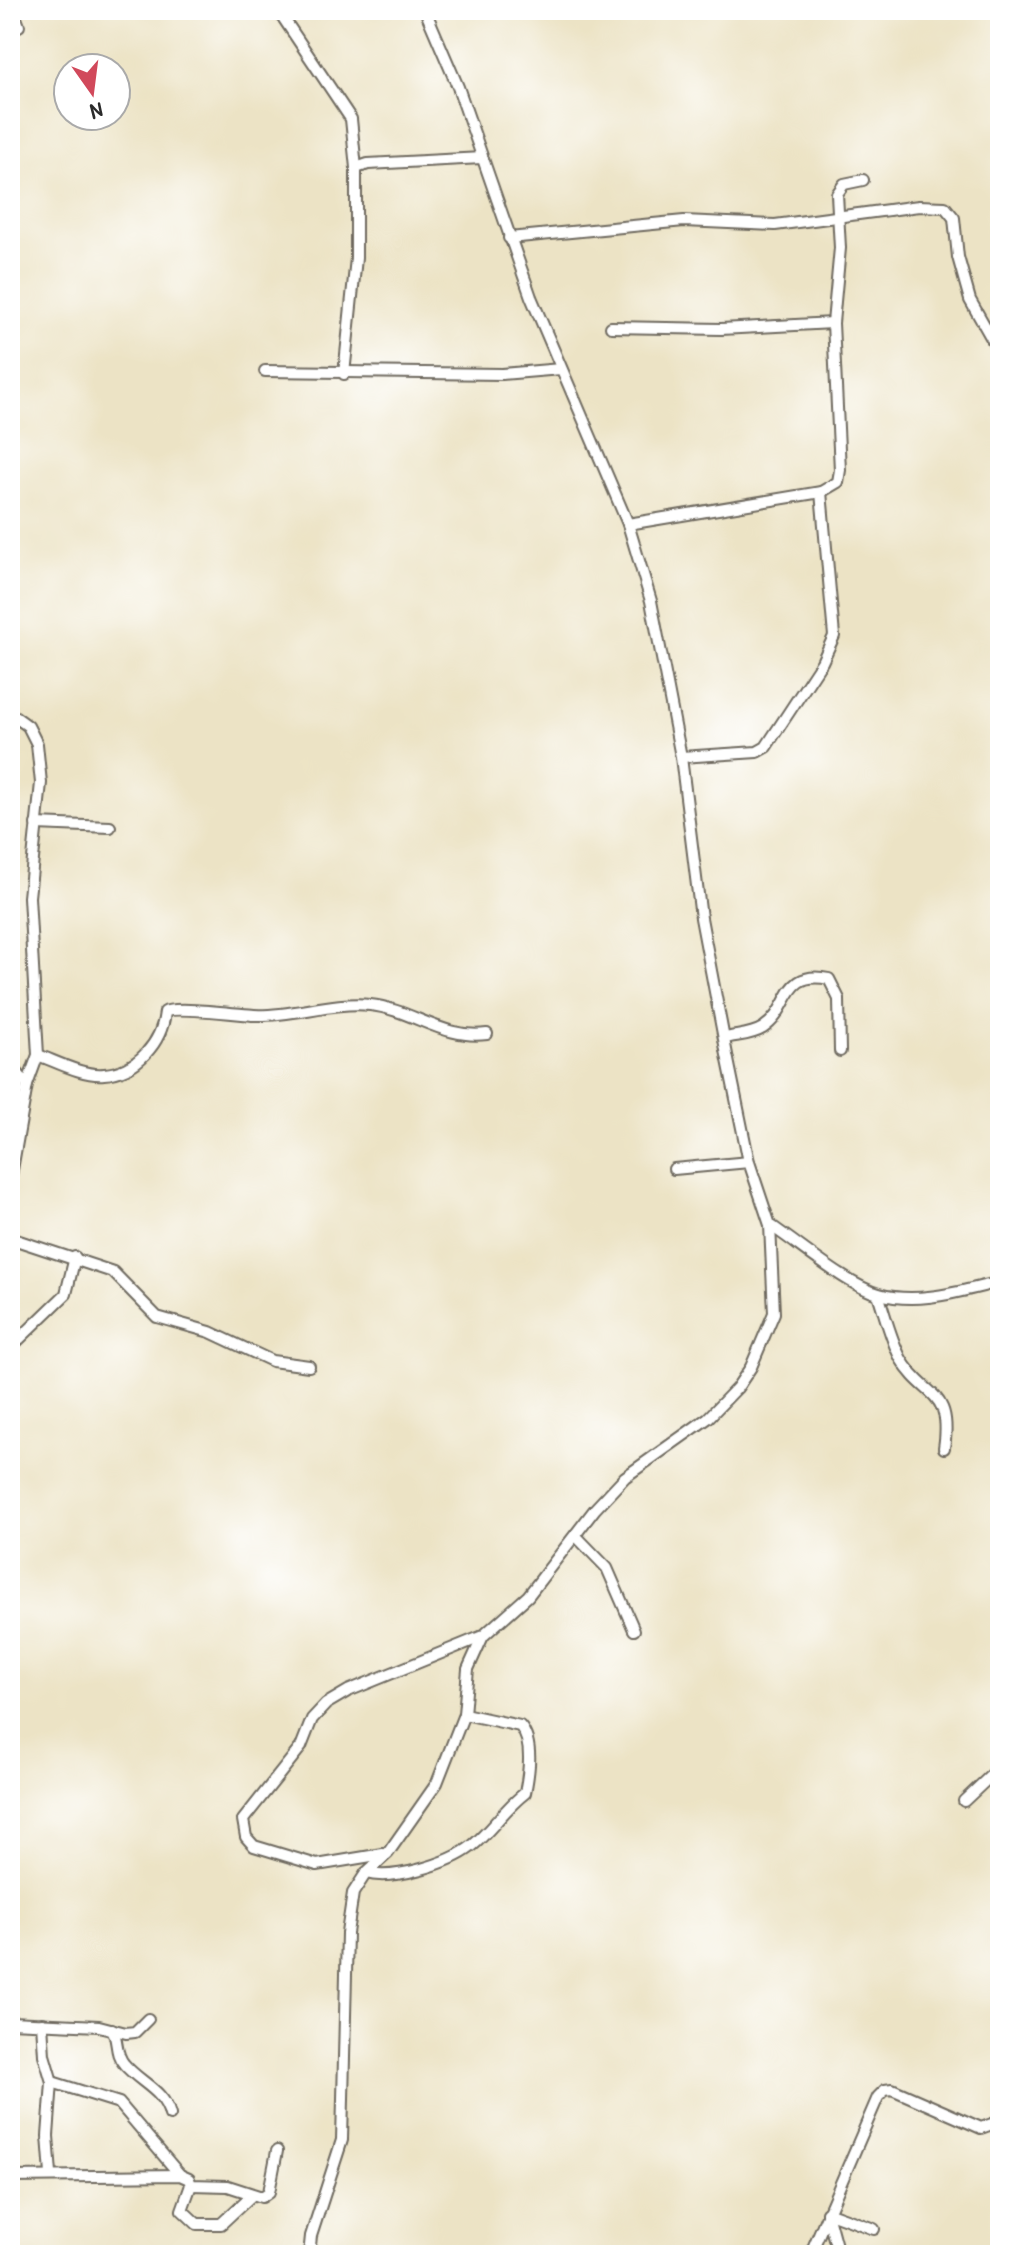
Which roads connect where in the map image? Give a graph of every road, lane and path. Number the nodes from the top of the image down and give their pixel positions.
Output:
1 (278, 10) edge
2 (425, 10) edge
3 (482, 158) junction
4 (356, 168) junction
5 (863, 180) dead end
6 (839, 219) junction
7 (509, 238) junction
8 (833, 323) junction
9 (611, 327) dead end
10 (1000, 353) edge
11 (561, 369) junction
12 (265, 371) dead end
13 (344, 374) junction
14 (821, 492) junction
15 (628, 524) junction
16 (10, 713) edge
17 (681, 757) junction
18 (36, 824) junction
19 (110, 827) dead end
20 (487, 1034) dead end
21 (725, 1038) junction
22 (840, 1051) dead end
23 (38, 1055) junction
24 (10, 1064) edge
25 (27, 1085) junction
26 (15, 1136) edge
27 (749, 1162) junction
28 (674, 1169) dead end
29 (10, 1181) edge
30 (770, 1225) junction
31 (10, 1238) edge
32 (75, 1257) junction
33 (1000, 1282) edge
34 (878, 1294) junction
35 (10, 1348) edge
36 (309, 1366) dead end
37 (944, 1448) dead end
38 (577, 1537) junction
39 (634, 1630) dead end
40 (483, 1636) junction
41 (464, 1714) junction
42 (1000, 1767) edge
43 (964, 1801) dead end
44 (388, 1853) junction
45 (366, 1873) junction
46 (148, 2019) dead end
47 (10, 2022) edge
48 (42, 2023) junction
49 (112, 2028) junction
50 (52, 2082) junction
51 (170, 2115) dead end
52 (1000, 2121) edge
53 (277, 2151) dead end
54 (51, 2174) junction
55 (180, 2175) junction
56 (10, 2177) edge
57 (191, 2185) junction
58 (251, 2196) junction
59 (827, 2212) junction
60 (874, 2229) dead end
61 (836, 2246) dead end
62 (309, 2255) edge
63 (810, 2255) edge

1 - 4 street
2 - 3 street
3 - 4 street
3 - 7 street
4 - 13 street
5 - 6 street
6 - 7 street
6 - 8 street
6 - 10 street
7 - 11 street
8 - 9 street
8 - 14 street
11 - 13 street
11 - 15 street
12 - 13 street
14 - 15 street
14 - 17 street
15 - 17 street
16 - 18 street
17 - 21 street
18 - 19 street
18 - 23 street
20 - 23 street
21 - 22 street
21 - 27 street
23 - 25 street
24 - 25 street
25 - 26 street
26 - 29 street
27 - 28 street
27 - 30 street
30 - 34 street
30 - 38 street
31 - 32 street
32 - 35 street
32 - 36 street
33 - 34 street
34 - 37 street
38 - 39 street
38 - 40 street
40 - 41 street
40 - 44 street
41 - 44 street
41 - 45 street
42 - 43 street
44 - 45 street
45 - 62 street
46 - 49 street
47 - 48 street
48 - 49 street
48 - 50 street
49 - 51 street
50 - 54 street
50 - 55 street
52 - 59 street
53 - 58 street
54 - 55 street
54 - 56 street
55 - 57 street
57 - 58 street
57 - 58 street
59 - 60 street
59 - 61 street
59 - 63 street

